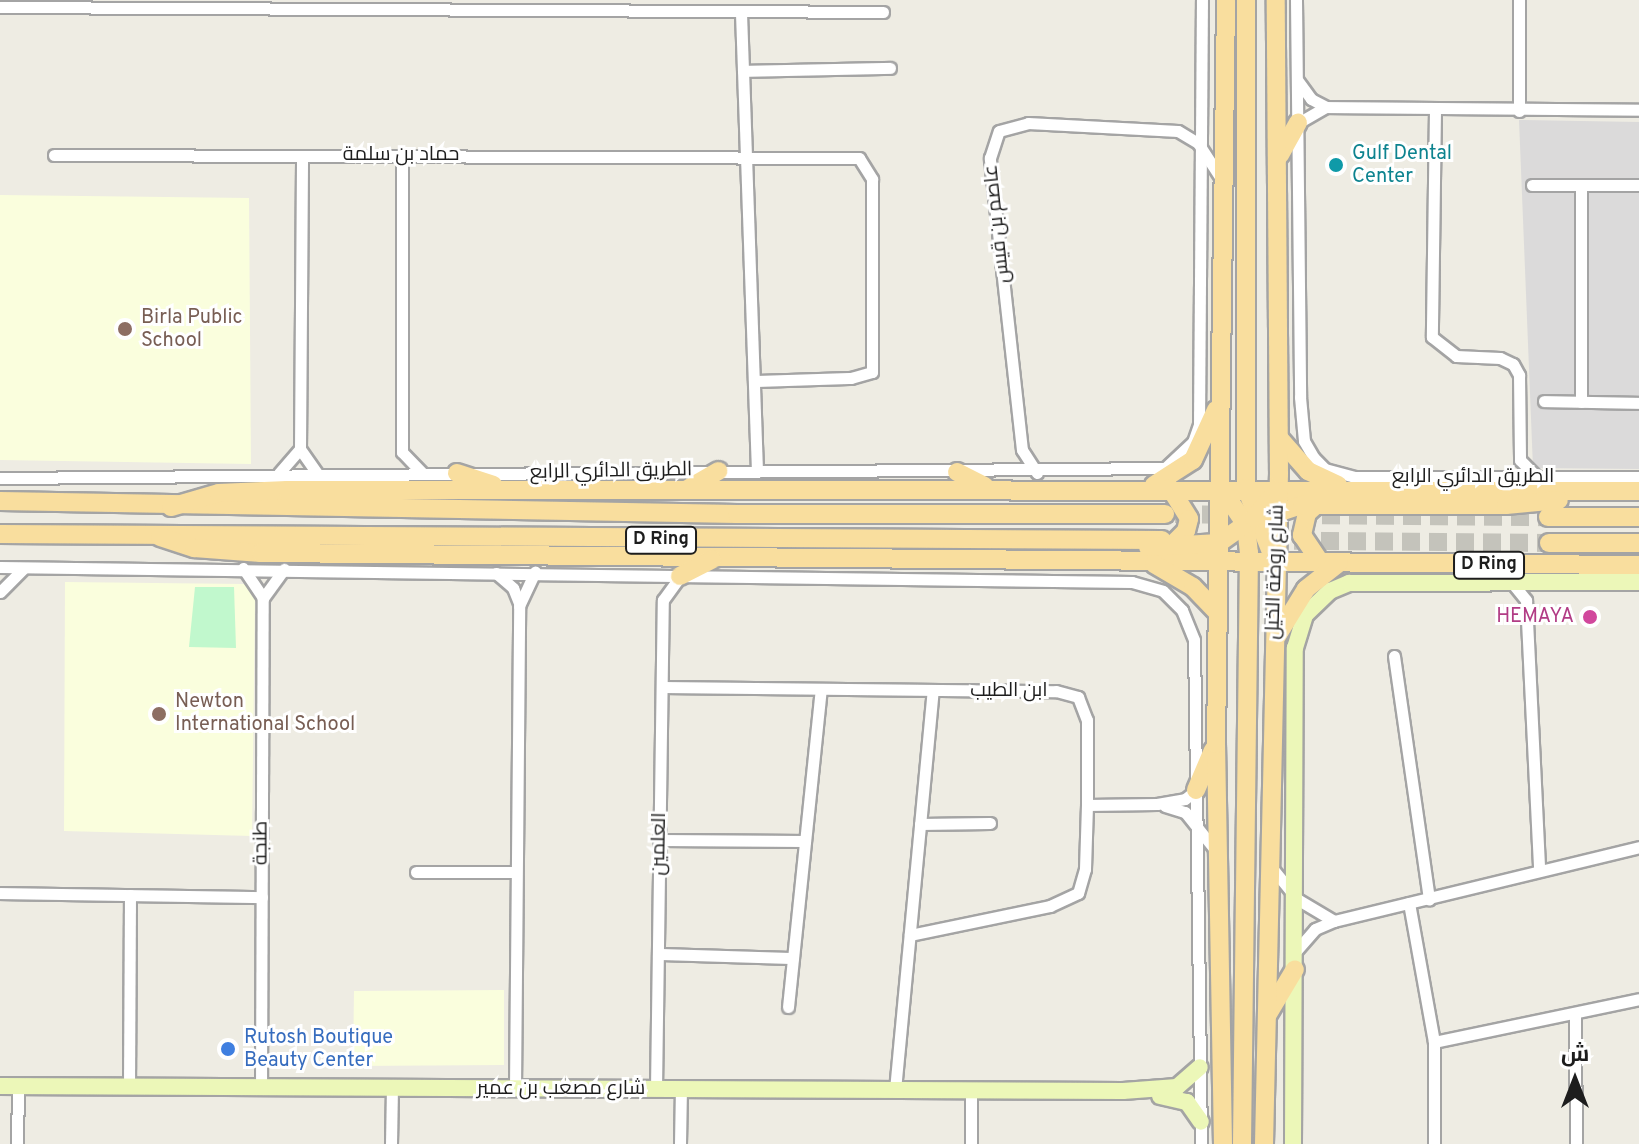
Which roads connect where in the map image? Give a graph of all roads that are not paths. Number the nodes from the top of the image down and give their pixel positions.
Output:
1 (436, 0) edge
2 (1202, 0) edge
3 (1226, 0) edge
4 (1246, 0) edge
5 (1276, 0) edge
6 (1296, 0) edge
7 (1519, 0) edge
8 (0, 7) edge
9 (883, 12) dead end
10 (437, 13) junction
11 (741, 13) junction
12 (890, 68) dead end
13 (743, 71) junction
14 (1298, 79) junction
15 (1326, 107) junction
16 (1435, 110) junction
17 (1639, 110) edge
18 (1519, 111) junction
19 (1202, 118) junction
20 (1298, 123) junction
21 (1178, 131) junction
22 (1203, 149) junction
23 (54, 155) dead end
24 (402, 155) junction
25 (302, 156) junction
26 (747, 157) junction
27 (1278, 161) junction
28 (1223, 180) junction
29 (1532, 185) dead end
30 (1581, 185) junction
31 (1639, 185) edge
32 (754, 381) junction
33 (1222, 393) junction
34 (1544, 401) dead end
35 (1581, 402) junction
36 (1639, 403) edge
37 (1279, 438) junction
38 (300, 449) junction
39 (1022, 450) junction
40 (402, 452) junction
41 (1519, 455) junction
42 (718, 471) junction
43 (757, 472) junction
44 (957, 472) junction
45 (279, 473) junction
46 (317, 473) junction
47 (383, 473) junction
48 (422, 473) junction
49 (457, 473) junction
50 (1007, 473) junction
51 (1037, 473) junction
52 (1506, 477) junction
53 (1538, 477) junction
54 (1639, 477) edge
55 (0, 478) edge
56 (1170, 488) junction
57 (1221, 488) junction
58 (1246, 488) junction
59 (1279, 488) junction
60 (1348, 488) junction
61 (687, 489) junction
62 (995, 489) junction
63 (1130, 489) junction
64 (507, 490) junction
65 (1589, 491) junction
66 (1639, 491) edge
67 (0, 501) edge
68 (1316, 505) junction
69 (171, 507) junction
70 (1278, 510) junction
71 (1165, 514) tunnel mouth
72 (1548, 517) tunnel mouth
73 (1639, 517) edge
74 (1251, 526) junction
75 (0, 534) edge
76 (160, 537) junction
77 (1219, 543) junction
78 (1549, 543) tunnel mouth
79 (1639, 543) edge
80 (1166, 544) junction
81 (452, 555) junction
82 (722, 556) junction
83 (891, 561) junction
84 (1149, 561) junction
85 (1218, 562) junction
86 (1249, 563) junction
87 (1275, 563) junction
88 (1330, 563) junction
89 (1492, 565) junction
90 (1639, 565) edge
91 (0, 567) edge
92 (25, 568) junction
93 (243, 568) junction
94 (284, 569) junction
95 (489, 572) junction
96 (535, 572) junction
97 (643, 576) junction
98 (680, 576) junction
99 (1639, 582) edge
100 (1539, 583) junction
101 (1513, 584) junction
102 (0, 592) edge
103 (263, 598) junction
104 (663, 600) junction
105 (1526, 600) junction
106 (519, 606) junction
107 (1218, 613) junction
108 (1274, 646) junction
109 (1394, 656) dead end
110 (662, 687) junction
111 (821, 690) junction
112 (933, 691) junction
113 (1216, 744) junction
114 (1196, 790) junction
115 (1157, 804) junction
116 (1087, 805) junction
117 (990, 823) dead end
118 (920, 824) junction
119 (1197, 826) junction
120 (660, 840) junction
121 (805, 841) junction
122 (1639, 847) edge
123 (1218, 852) junction
124 (1268, 863) junction
125 (1539, 870) junction
126 (416, 872) dead end
127 (516, 872) junction
128 (0, 893) edge
129 (130, 895) junction
130 (262, 897) junction
131 (1297, 899) junction
132 (1429, 899) junction
133 (1409, 903) junction
134 (1334, 921) junction
135 (910, 935) junction
136 (658, 954) junction
137 (793, 958) junction
138 (1295, 960) junction
139 (1639, 999) edge
140 (788, 1007) dead end
141 (1575, 1013) junction
142 (1266, 1016) junction
143 (1434, 1042) junction
144 (1221, 1060) junction
145 (1200, 1067) junction
146 (0, 1086) edge
147 (18, 1087) junction
148 (129, 1087) junction
149 (261, 1088) junction
150 (392, 1088) junction
151 (515, 1088) junction
152 (656, 1089) junction
153 (681, 1089) junction
154 (895, 1090) junction
155 (971, 1090) junction
156 (1123, 1091) junction
157 (1201, 1122) junction
158 (17, 1144) edge
159 (391, 1144) edge
160 (680, 1144) edge
161 (971, 1144) edge
162 (1201, 1144) edge
163 (1212, 1144) edge
164 (1223, 1144) edge
165 (1242, 1144) edge
166 (1264, 1144) edge
167 (1293, 1144) edge
168 (1434, 1144) edge
169 (1576, 1144) edge

1 - 10 street
2 - 19 street
3 - 28 main road
4 - 58 main road
5 - 27 main road, شارع روضة الخيل
6 - 14 street
7 - 18 street
8 - 10 street
9 - 11 street
10 - 11 street
11 - 13 street
12 - 13 street
13 - 26 street
14 - 15 street
14 - 20 street
15 - 16 street
15 - 20 street
16 - 18 street
16 - 41 street
17 - 18 street
19 - 21 street
19 - 22 street
20 - 27 main road
20 - 52 street, الطريق الدائري الرابع
21 - 22 street
21 - 39 street, عاصم بن قيس
22 - 28 street
22 - 51 street, الطريق الدائري الرابع
23 - 25 street, حماد بن سلمة
24 - 25 street, حماد بن سلمة
24 - 26 street, حماد بن سلمة
24 - 40 street
25 - 38 street
26 - 32 street
26 - 32 street, حماد بن سلمة
27 - 37 main road, شارع روضة الخيل
28 - 33 main road
29 - 30 street
30 - 31 street
30 - 35 street
32 - 43 street
33 - 57 main road
33 - 63 main road
34 - 35 street
35 - 36 street
37 - 59 main road, شارع روضة الخيل
37 - 60 main road
38 - 45 street
38 - 46 street
39 - 50 street
39 - 51 street, عاصم بن قيس
40 - 47 street
40 - 48 street
41 - 52 street
41 - 53 street
42 - 43 street, الطريق الدائري الرابع
42 - 49 street, الطريق الدائري الرابع
42 - 61 main road
43 - 44 street, الطريق الدائري الرابع
44 - 50 street, الطريق الدائري الرابع
44 - 62 main road
45 - 46 street, الطريق الدائري الرابع
45 - 55 street, الطريق الدائري الرابع
46 - 47 street, الطريق الدائري الرابع
47 - 48 street, الطريق الدائري الرابع
48 - 49 street, الطريق الدائري الرابع
49 - 64 main road
50 - 51 street, الطريق الدائري الرابع
52 - 53 street, الطريق الدائري الرابع
53 - 54 street, الطريق الدائري الرابع
56 - 57 main road, D Ring
56 - 63 main road, D Ring
56 - 80 main road
57 - 58 main road, D Ring
57 - 74 main road
57 - 77 main road
58 - 59 main road, D Ring
58 - 74 main road
59 - 60 main road, D Ring
59 - 70 main road, شارع روضة الخيل
59 - 74 main road
60 - 65 main road, D Ring
61 - 62 main road, D Ring
61 - 64 main road, D Ring
62 - 63 main road, D Ring
64 - 69 main road, D Ring
65 - 66 main road, D Ring
65 - 68 main road
67 - 69 main road, الطريق الدائري الرابع / D Ring
68 - 70 main road
68 - 88 main road
69 - 71 main road, الطريق الدائري الرابع / D Ring
70 - 74 main road
70 - 87 main road, شارع روضة الخيل
72 - 73 main road, الطريق الدائري الرابع
74 - 77 main road
74 - 85 main road
74 - 86 main road
74 - 87 main road
75 - 76 main road, D Ring
76 - 80 main road, D Ring
76 - 81 main road
77 - 80 main road
77 - 85 main road
78 - 79 main road, D Ring
80 - 83 main road
81 - 82 main road
81 - 95 main road
82 - 83 main road, D Ring
82 - 98 main road
83 - 84 main road, D Ring
84 - 85 main road, D Ring
84 - 107 main road
85 - 86 main road, D Ring
85 - 107 main road
86 - 87 main road, D Ring
86 - 165 main road
87 - 88 main road, D Ring
87 - 108 main road, شارع روضة الخيل
88 - 89 main road, D Ring
88 - 108 main road
89 - 90 main road, D Ring
89 - 101 street
91 - 92 street
92 - 93 street
92 - 102 street
93 - 94 street
93 - 103 street
94 - 95 street
94 - 103 street
95 - 96 street
95 - 106 street
96 - 97 street
96 - 106 street
97 - 98 street
97 - 104 street
98 - 104 street
98 - 114 street
99 - 100 street
100 - 101 street
100 - 105 street
101 - 105 street
101 - 131 street, شارع روضة الخيل
103 - 130 street, طنجة
104 - 110 street, العلمين
105 - 125 street
106 - 127 street
107 - 113 main road
108 - 124 main road, شارع روضة الخيل
109 - 132 street
110 - 111 street, ابن الطيب
110 - 120 street, العلمين
111 - 112 street, ابن الطيب
111 - 121 street
112 - 116 street, ابن الطيب
112 - 118 street
113 - 114 main road
113 - 123 main road
114 - 115 street
114 - 119 street
115 - 116 street
115 - 119 street
116 - 135 street, ابن الطيب
117 - 118 street
118 - 135 street
119 - 123 street
119 - 145 street
120 - 121 street
120 - 136 street, العلمين
121 - 137 street
122 - 125 street
123 - 144 main road
124 - 131 street
124 - 142 main road, شارع روضة الخيل
125 - 132 street
126 - 127 street
127 - 151 street
128 - 129 street
129 - 130 street
129 - 148 street
130 - 149 street, طنجة
131 - 134 street
131 - 138 street, شارع روضة الخيل
132 - 133 street
133 - 134 street
133 - 143 street
134 - 138 street
135 - 154 street
136 - 137 street
136 - 152 street, العلمين
137 - 140 street
138 - 142 main road
138 - 167 street, شارع روضة الخيل
139 - 141 street
141 - 143 street
141 - 169 street
142 - 166 main road, شارع روضة الخيل
143 - 168 street
144 - 163 main road
144 - 164 main road
145 - 156 street, شارع مصعب بن عمير
145 - 157 street
146 - 147 street, شارع مصعب بن عمير
147 - 148 street, شارع مصعب بن عمير
147 - 158 street
148 - 149 street, شارع مصعب بن عمير
149 - 150 street, شارع مصعب بن عمير
150 - 151 street, شارع مصعب بن عمير
150 - 159 street
151 - 152 street, شارع مصعب بن عمير
152 - 153 street, شارع مصعب بن عمير
153 - 154 street, شارع مصعب بن عمير
153 - 160 street
154 - 155 street, شارع مصعب بن عمير
155 - 156 street, شارع مصعب بن عمير
155 - 161 street
156 - 157 street, شارع مصعب بن عمير
157 - 162 street

